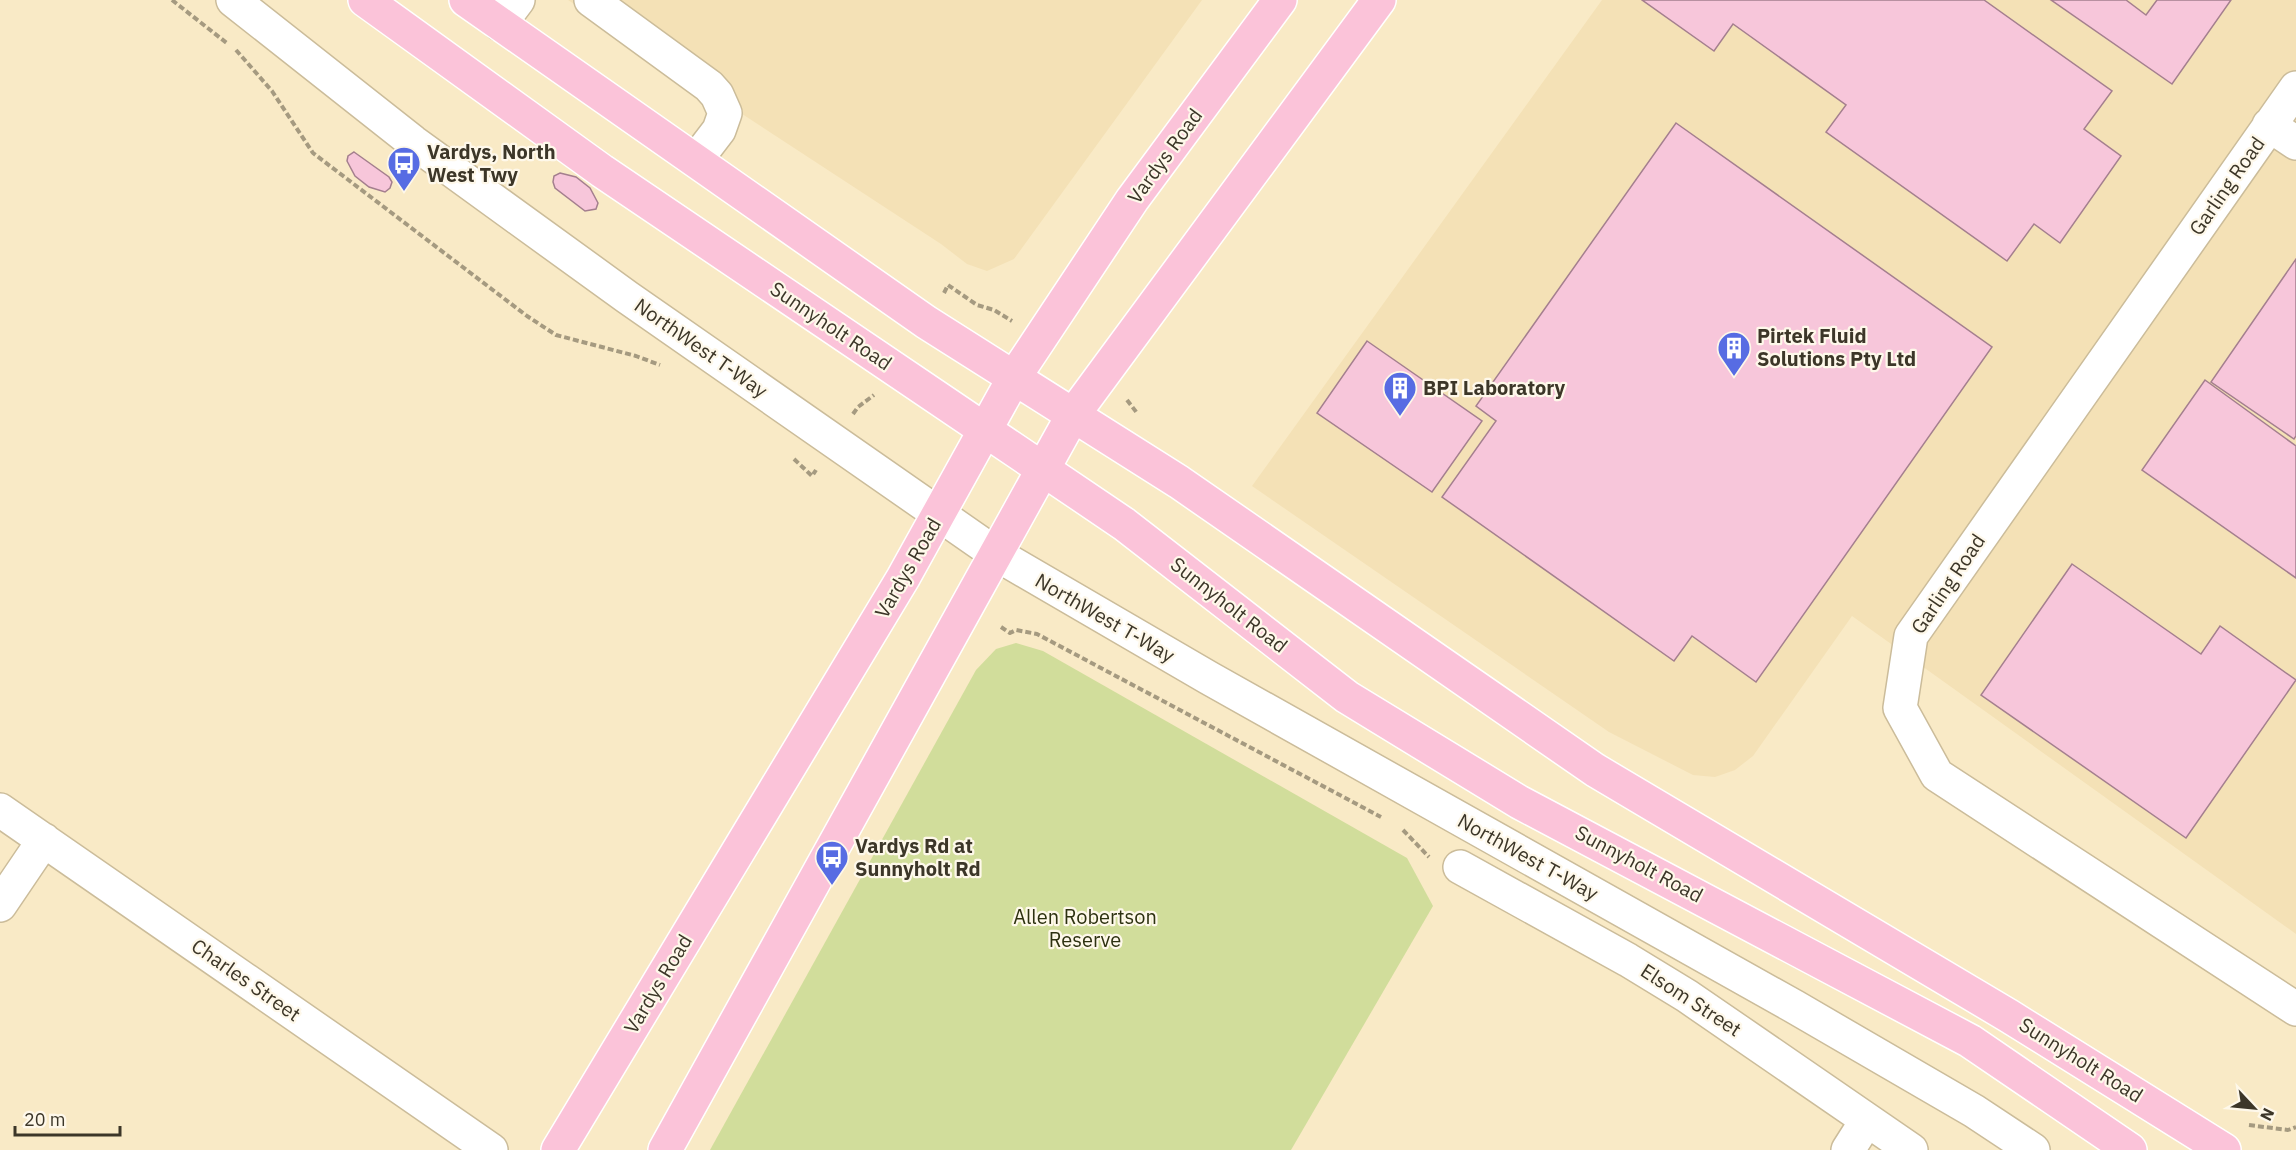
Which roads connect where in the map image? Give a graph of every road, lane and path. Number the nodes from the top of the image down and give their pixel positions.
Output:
1 (172, 0) edge
2 (233, 0) edge
3 (365, 0) edge
4 (466, 0) edge
5 (591, 0) edge
6 (1280, 0) edge
7 (1380, 0) edge
8 (509, 12) edge
9 (633, 12) edge
10 (2296, 88) edge
11 (2270, 125) junction
12 (2296, 143) edge
13 (696, 160) junction
14 (948, 285) dead end
15 (1009, 319) dead end
16 (666, 369) dead end
17 (1015, 376) junction
18 (881, 390) dead end
19 (858, 407) dead end
20 (1073, 415) junction
21 (984, 429) junction
22 (793, 457) dead end
23 (819, 464) dead end
24 (1042, 468) junction
25 (938, 516) junction
26 (996, 555) junction
27 (1001, 627) dead end
28 (0, 810) edge
29 (1384, 819) dead end
30 (1399, 827) dead end
31 (44, 840) junction
32 (1460, 867) joint
33 (0, 905) edge
34 (2296, 1009) edge
35 (1867, 1120) junction
36 (491, 1150) edge
37 (558, 1150) edge
38 (666, 1150) edge
39 (1848, 1150) edge
40 (1911, 1150) edge
41 (2033, 1150) edge
42 (2130, 1150) edge
43 (2224, 1150) edge

1 - 16 path
2 - 25 street, NorthWest T-Way
3 - 21 main road, Sunnyholt Road
4 - 8 main road, Sunnyholt Road
5 - 9 street
6 - 17 main road, Vardys Road
7 - 20 main road
8 - 13 main road, Sunnyholt Road
9 - 13 street
10 - 11 street, Garling Road
11 - 12 street
11 - 34 street, Garling Road
13 - 17 main road, Sunnyholt Road
14 - 15 path
17 - 20 main road, Sunnyholt Road
17 - 21 main road, Vardys Road
18 - 19 path
20 - 24 main road
20 - 43 main road, Sunnyholt Road
21 - 24 main road, Sunnyholt Road
21 - 25 main road, Vardys Road
22 - 23 path
24 - 26 main road
24 - 42 main road, Sunnyholt Road
25 - 26 street, NorthWest T-Way
25 - 37 main road, Vardys Road
26 - 38 main road
26 - 41 street, NorthWest T-Way
27 - 29 path
28 - 31 street, Charles Street
30 - 32 path
31 - 33 street
31 - 36 street, Charles Street
32 - 35 street, Elsom Street
35 - 39 street
35 - 40 street, Elsom Street

